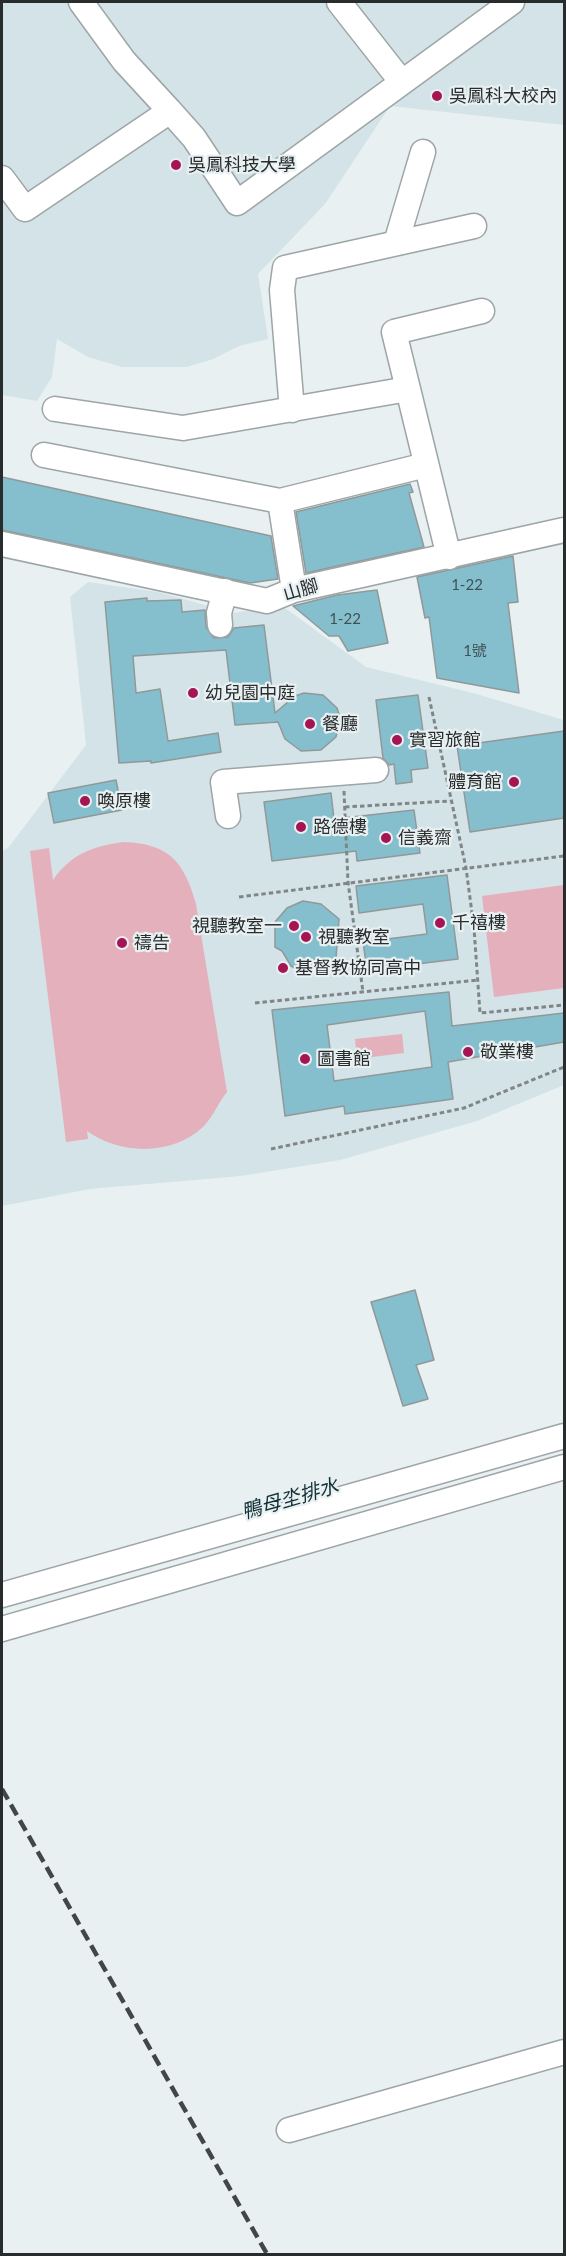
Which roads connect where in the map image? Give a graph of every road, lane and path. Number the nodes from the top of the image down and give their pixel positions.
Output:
1 (81, 2) edge
2 (339, 2) edge
3 (512, 2) edge
4 (401, 81) junction
5 (170, 111) junction
6 (423, 152) dead end
7 (2, 178) edge
8 (474, 226) dead end
9 (396, 243) junction
10 (482, 311) dead end
11 (408, 389) junction
12 (55, 409) dead end
13 (292, 410) junction
14 (44, 455) dead end
15 (426, 465) junction
16 (280, 501) junction
17 (564, 530) edge
18 (2, 544) edge
19 (449, 557) junction
20 (294, 590) junction
21 (225, 591) junction
22 (220, 625) dead end
23 (429, 697) dead end
24 (376, 770) dead end
25 (343, 771) junction
26 (450, 801) junction
27 (345, 807) junction
28 (228, 816) dead end
29 (564, 856) edge
30 (465, 868) junction
31 (348, 882) junction
32 (239, 897) dead end
33 (478, 980) junction
34 (363, 992) junction
35 (255, 1004) dead end
36 (564, 1005) edge
37 (564, 1067) edge
38 (271, 1149) dead end
39 (564, 1436) edge
40 (564, 1467) edge
41 (2, 1595) edge
42 (2, 1629) edge
43 (564, 2052) edge
44 (289, 2130) dead end

1 - 5 street
2 - 4 street
3 - 4 street
4 - 5 street
5 - 7 street
6 - 9 street
8 - 9 street
9 - 13 street
10 - 11 street
11 - 13 street
11 - 15 street
12 - 13 street
14 - 16 street
15 - 16 street
15 - 19 street
16 - 20 street
17 - 19 street, 山腳
18 - 21 street, 山腳
19 - 20 street, 山腳
20 - 21 street, 山腳
21 - 22 street
23 - 26 path
24 - 25 street
25 - 27 path
25 - 28 street
26 - 27 path
26 - 30 path
27 - 31 path
29 - 30 path
30 - 31 path
30 - 33 path
31 - 32 path
31 - 34 path
33 - 34 path
33 - 36 path
34 - 35 path
37 - 38 path
39 - 41 street
40 - 42 street
43 - 44 street

